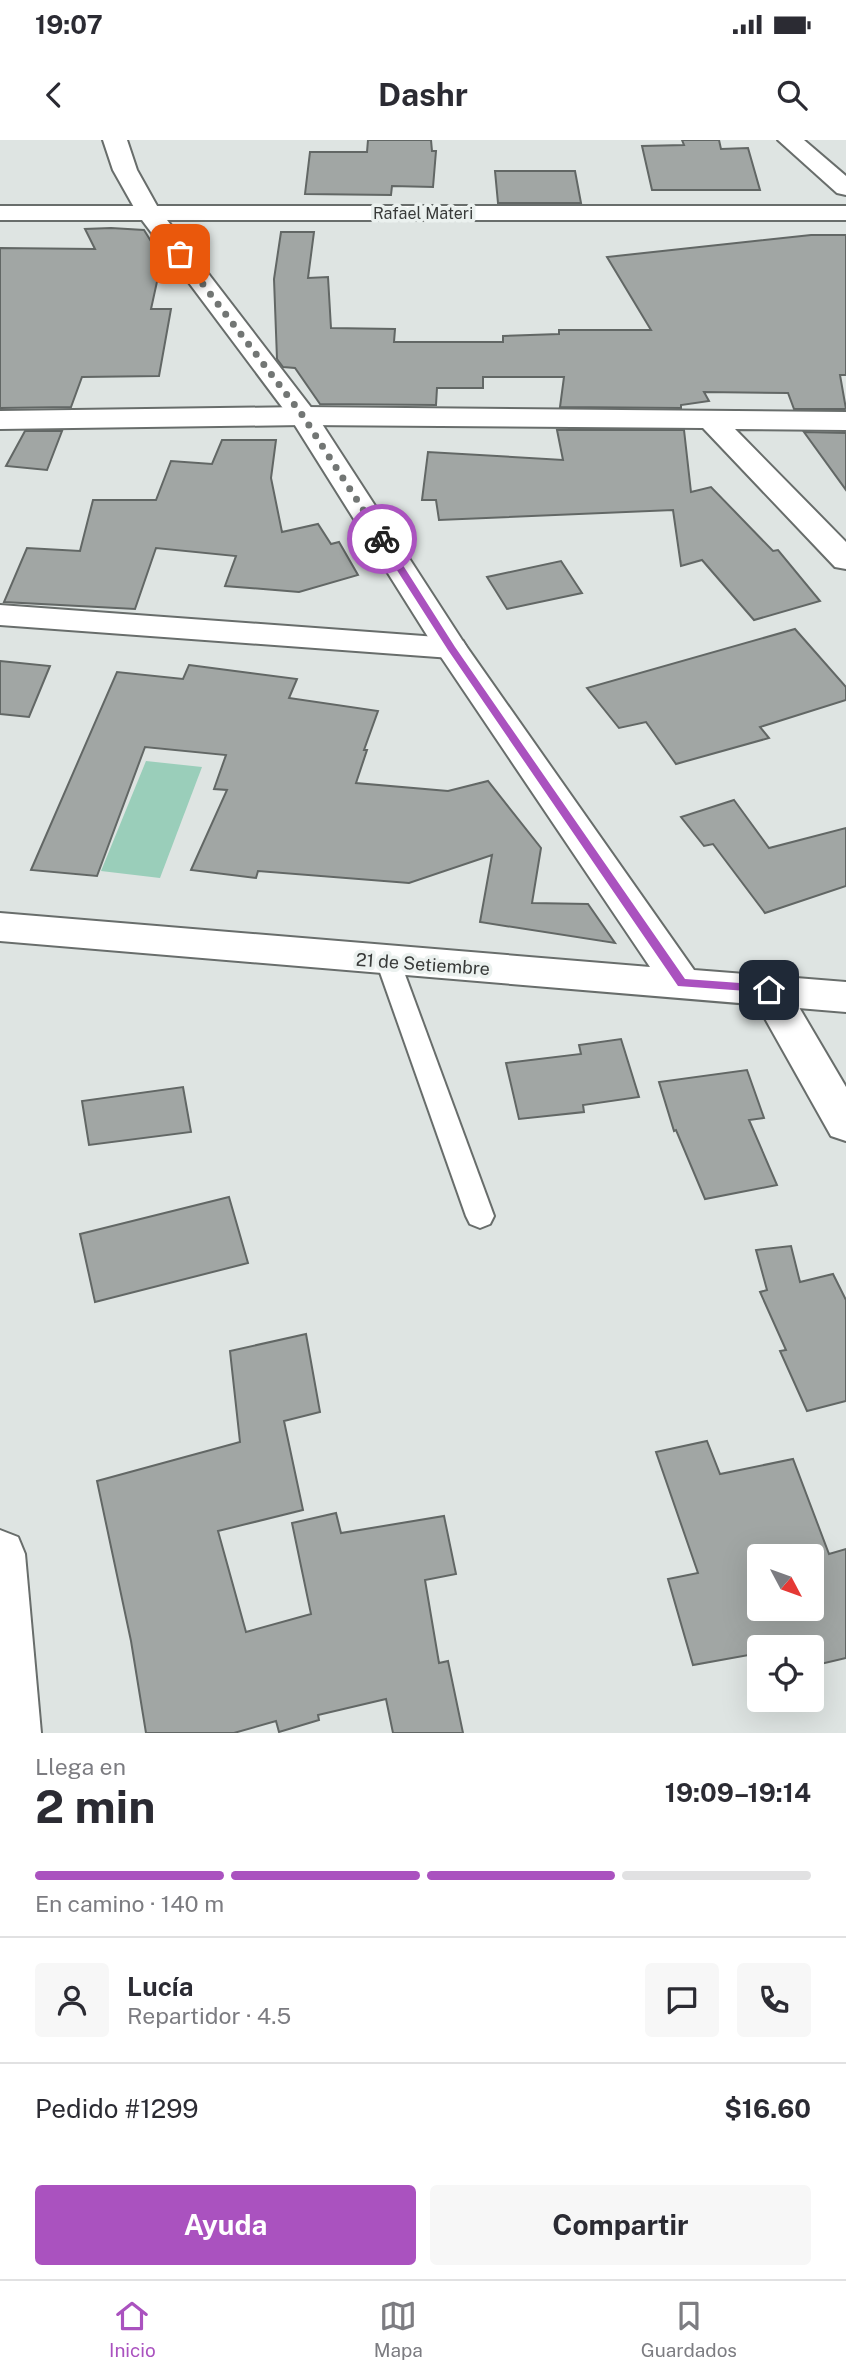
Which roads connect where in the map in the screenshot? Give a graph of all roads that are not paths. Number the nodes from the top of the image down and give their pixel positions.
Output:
1 (115, 140) edge
2 (790, 140) edge
3 (846, 188) edge
4 (0, 213) edge
5 (149, 213) junction
6 (846, 214) edge
7 (303, 416) junction
8 (0, 420) edge
9 (711, 420) junction
10 (846, 421) edge
11 (846, 560) edge
12 (0, 615) edge
13 (451, 648) junction
14 (0, 927) edge
15 (388, 961) junction
16 (682, 983) junction
17 (769, 990) junction
18 (846, 997) edge
19 (846, 1124) edge
20 (480, 1216) dead end
21 (0, 1554) edge
22 (13, 1733) edge

1 - 5 street
2 - 3 street
4 - 5 street, Rafael Materi
5 - 6 street, Rafael Materi
5 - 7 street
7 - 8 street
7 - 9 street
7 - 13 street
9 - 10 street
9 - 11 street
12 - 13 street
13 - 16 street
14 - 15 street, 21 de Setiembre
15 - 16 street, 21 de Setiembre
15 - 20 lane
16 - 17 street, 21 de Setiembre
17 - 18 street, 21 de Setiembre
17 - 19 street
21 - 22 street

